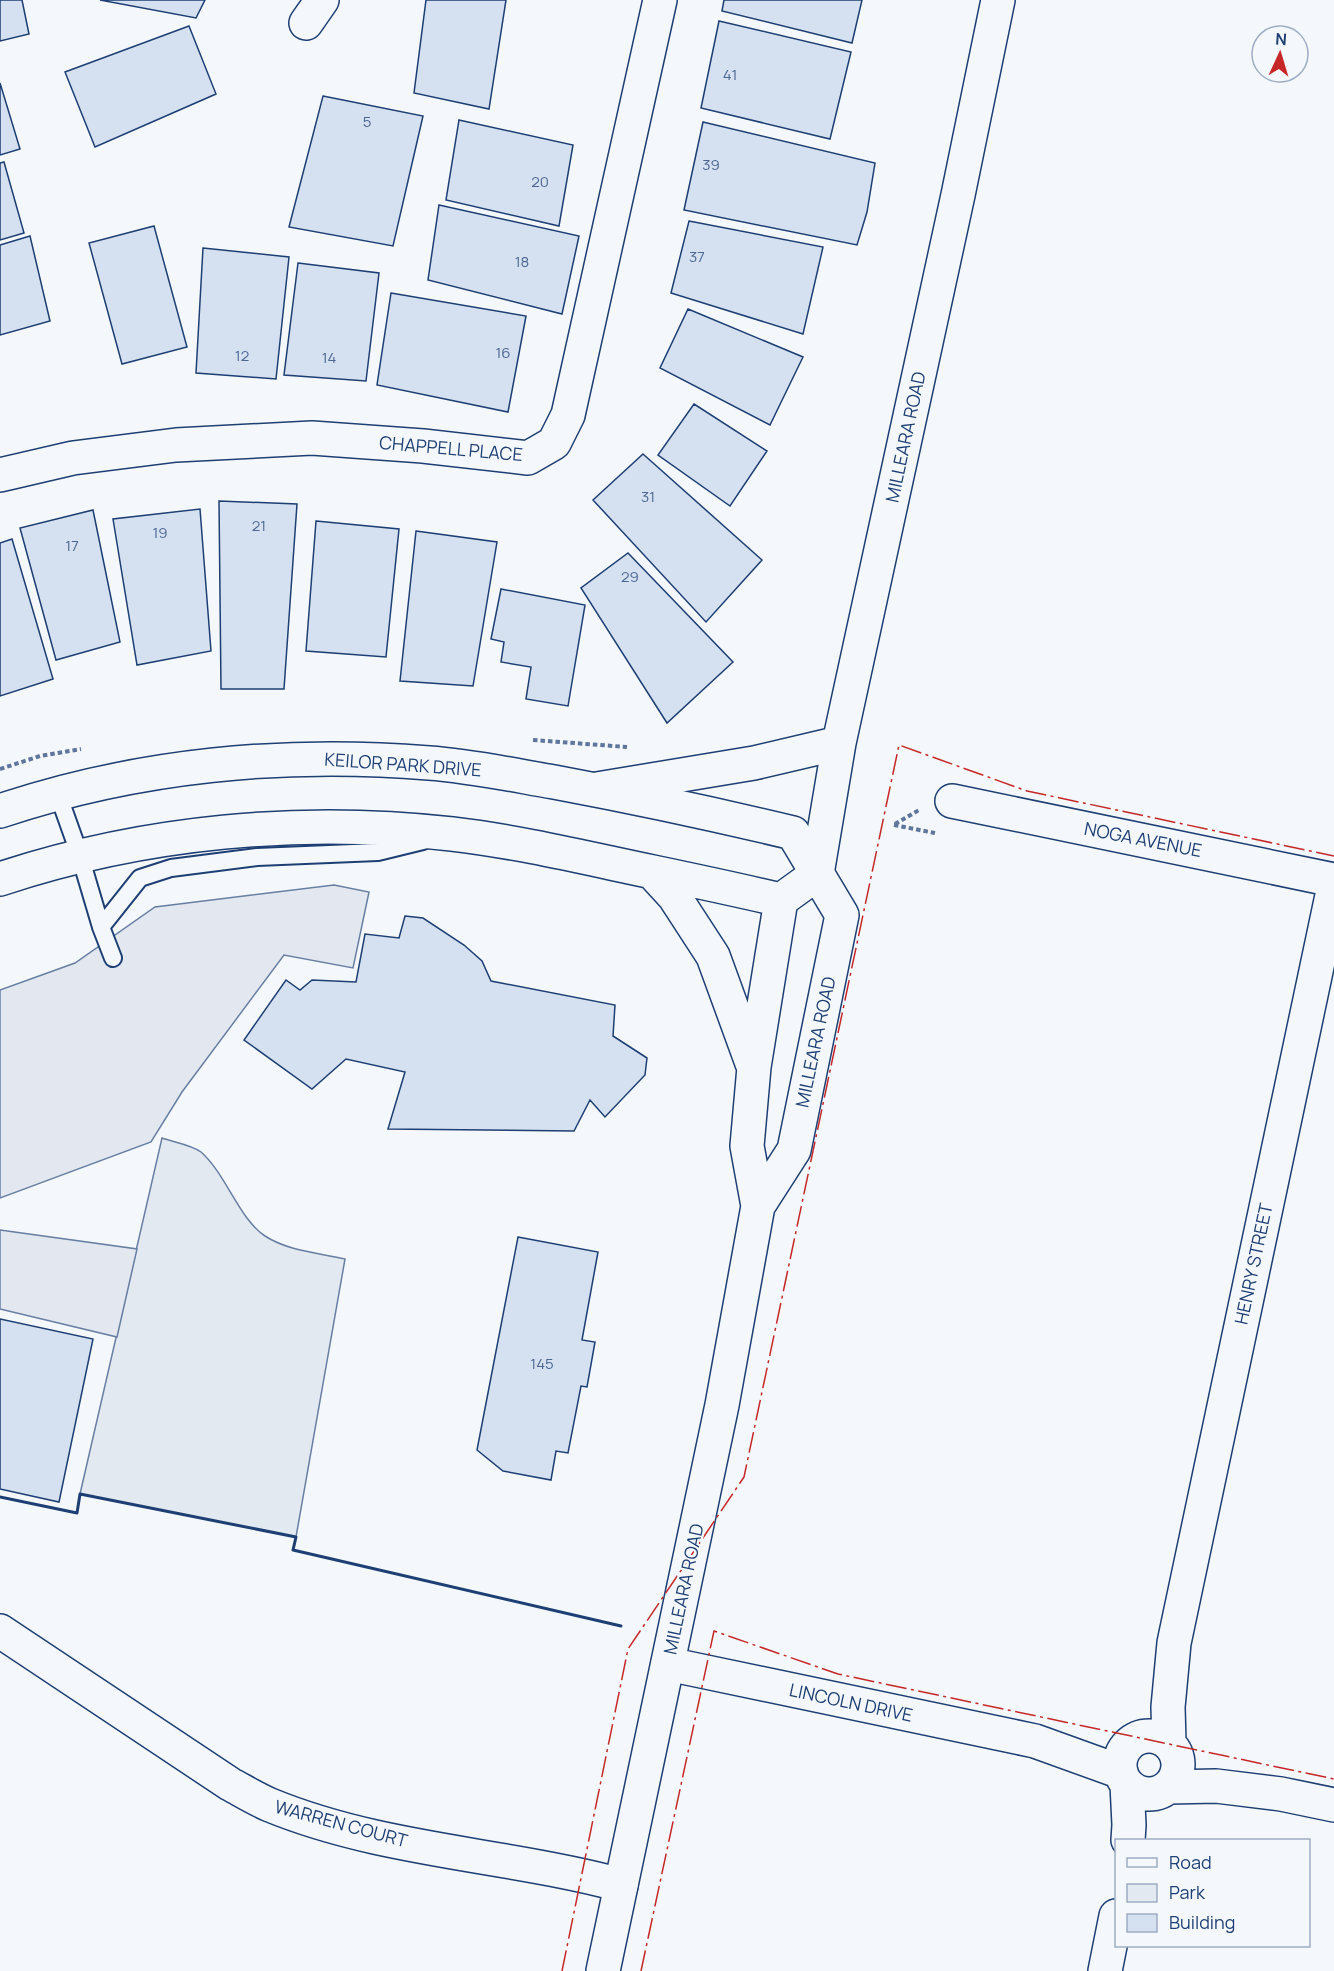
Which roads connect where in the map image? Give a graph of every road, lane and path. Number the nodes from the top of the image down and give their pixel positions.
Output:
1 (660, 0) edge
2 (998, 0) edge
3 (0, 476) edge
4 (839, 743) junction
5 (595, 789) junction
6 (58, 794) junction
7 (952, 801) dead end
8 (0, 811) edge
9 (453, 834) junction
10 (80, 856) junction
11 (652, 872) junction
12 (817, 874) junction
13 (0, 879) edge
14 (1334, 880) edge
15 (1334, 886) edge
16 (781, 900) junction
17 (100, 927) junction
18 (113, 958) dead end
19 (754, 1067) junction
20 (758, 1206) junction
21 (0, 1631) edge
22 (668, 1664) junction
23 (1144, 1755) junction
24 (1165, 1789) junction
25 (1281, 1794) junction
26 (1334, 1804) edge
27 (1128, 1839) edge
28 (1138, 1839) edge
29 (621, 1885) junction
30 (1115, 1921) edge
31 (603, 1971) edge
32 (1105, 1971) edge

1 - 3 main road, CHAPPELL PLACE
2 - 4 main road, MILLEARA ROAD
4 - 5 main road
4 - 12 main road, MILLEARA ROAD
5 - 6 main road, KEILOR PARK DRIVE
5 - 12 main road, KEILOR PARK DRIVE
6 - 8 main road, KEILOR PARK DRIVE
6 - 10 lane
7 - 14 main road, NOGA AVENUE
9 - 10 main road
9 - 11 main road
9 - 17 lane
10 - 13 main road
10 - 17 lane
11 - 16 main road
11 - 19 main road
12 - 16 main road
12 - 20 main road, MILLEARA ROAD
15 - 23 main road, HENRY STREET
16 - 19 main road, MILLEARA ROAD
17 - 18 lane
19 - 20 main road, MILLEARA ROAD
20 - 22 main road, MILLEARA ROAD
21 - 29 main road, WARREN COURT
22 - 23 main road, LINCOLN DRIVE
22 - 29 main road, MILLEARA ROAD
23 - 24 main road, LINCOLN DRIVE
23 - 24 main road
23 - 25 main road, LINCOLN DRIVE
23 - 27 main road, HENRY STREET
24 - 25 main road, LINCOLN DRIVE
24 - 28 main road
25 - 26 main road, LINCOLN DRIVE
29 - 31 main road, MILLEARA ROAD
30 - 32 main road

